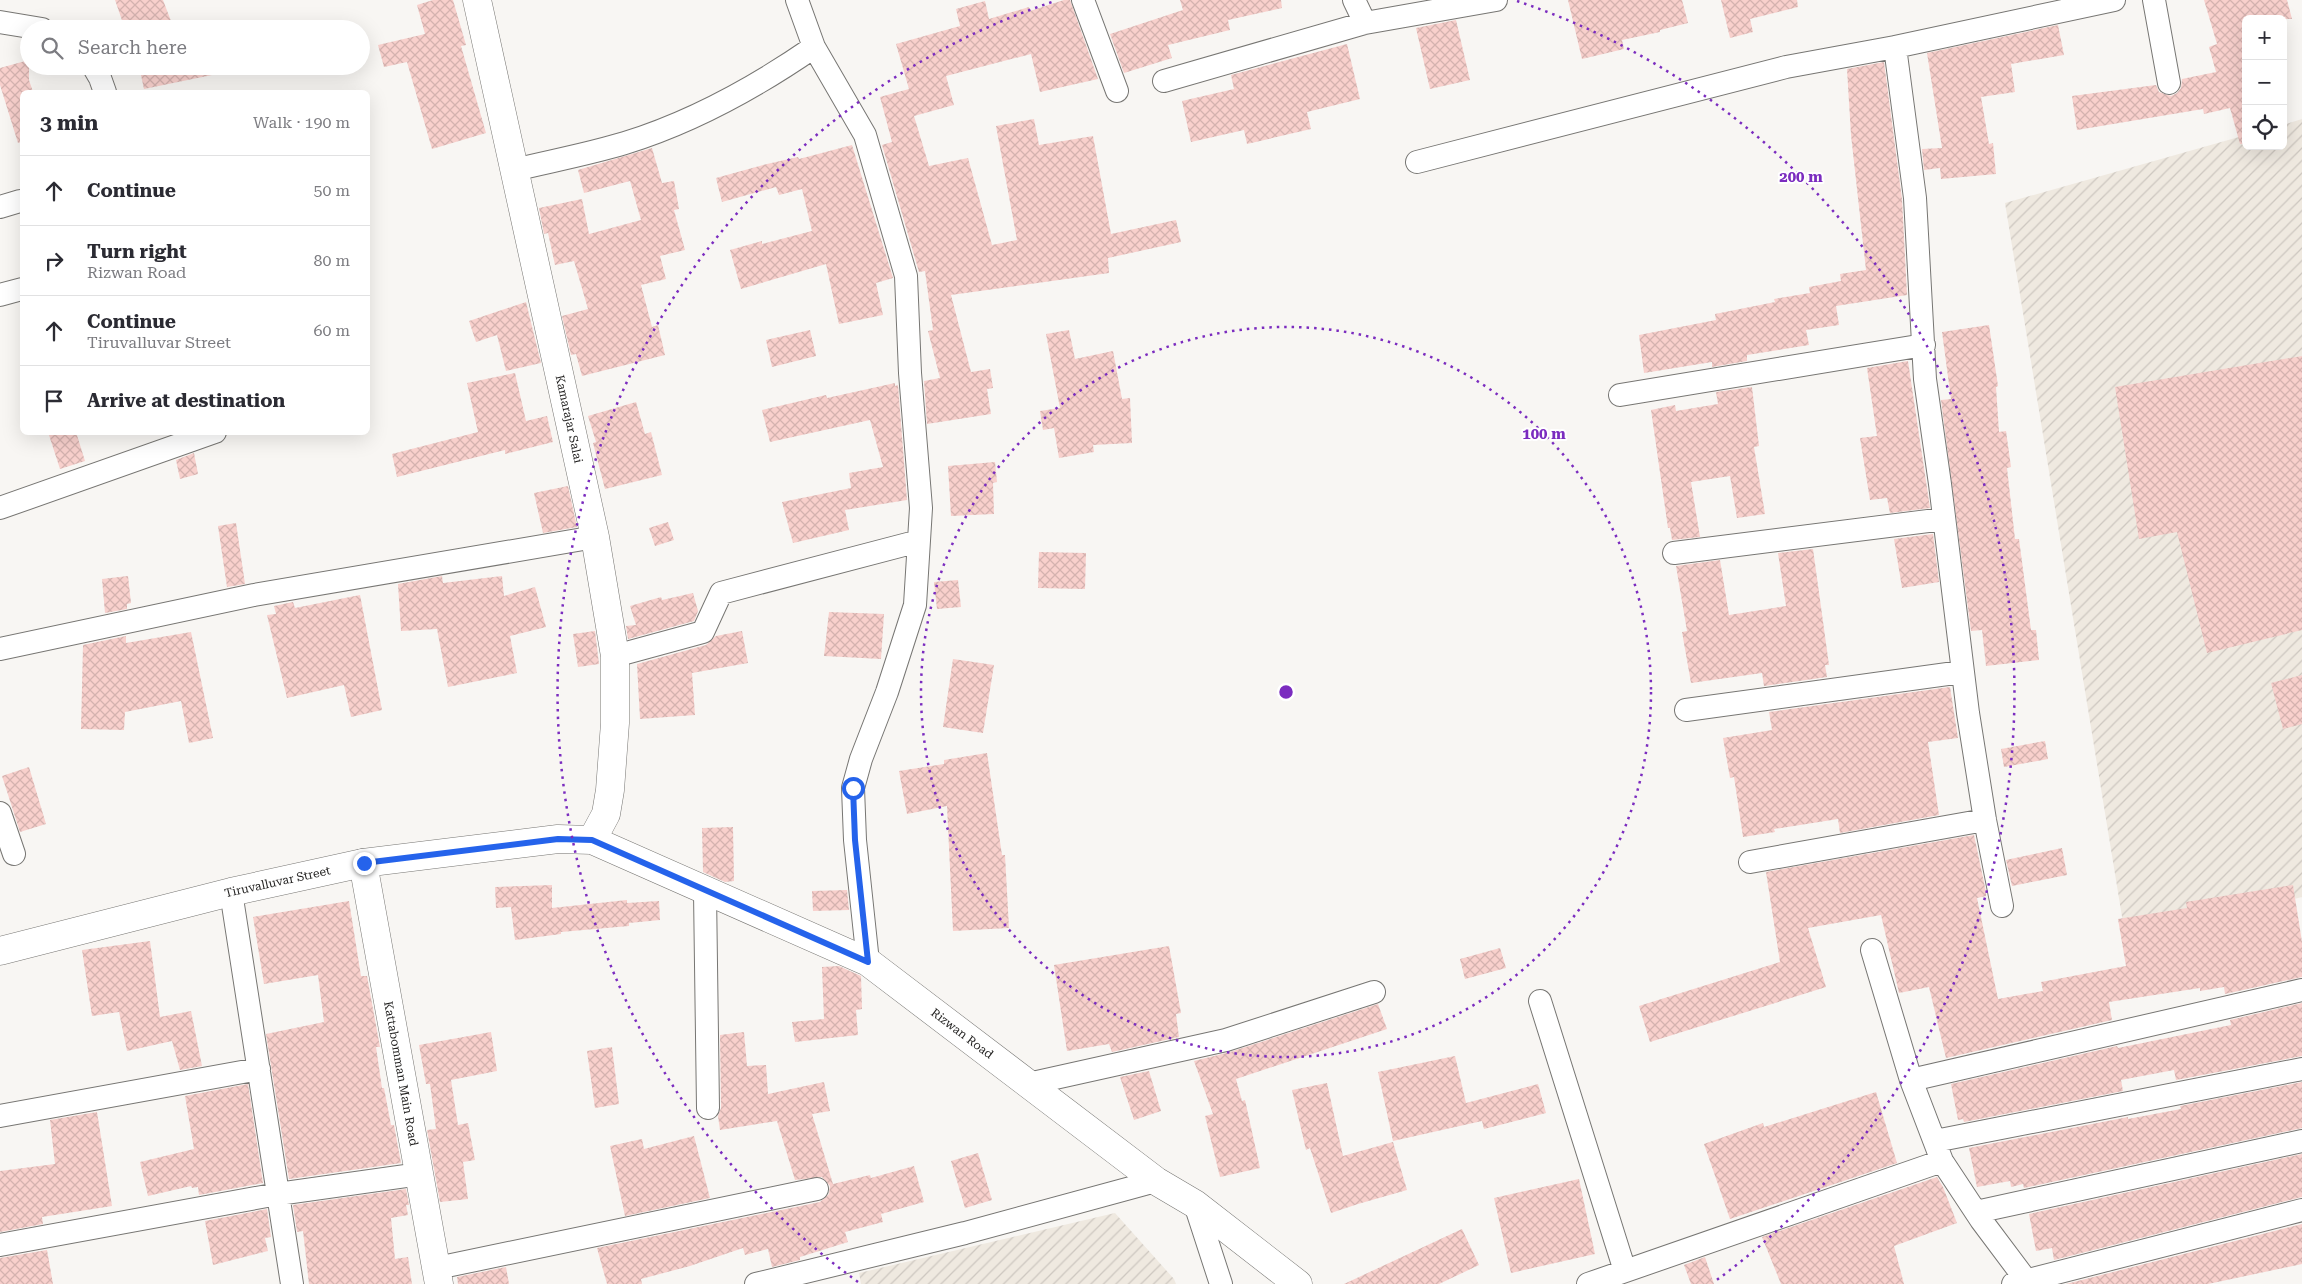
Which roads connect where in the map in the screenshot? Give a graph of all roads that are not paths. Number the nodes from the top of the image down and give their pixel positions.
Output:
1 (477, 0) edge
2 (797, 0) edge
3 (1084, 0) edge
4 (1354, 0) edge
5 (1496, 0) edge
6 (2114, 0) edge
7 (2154, 0) edge
8 (0, 22) edge
9 (1365, 23) junction
10 (20, 25) edge
11 (814, 47) junction
12 (1894, 48) junction
13 (98, 75) edge
14 (1164, 81) dead end
15 (2170, 83) dead end
16 (104, 90) edge
17 (1117, 91) dead end
18 (1417, 162) dead end
19 (514, 170) junction
20 (20, 290) edge
21 (0, 295) edge
22 (1924, 345) junction
23 (1620, 395) dead end
24 (198, 435) edge
25 (160, 442) edge
26 (0, 508) edge
27 (1944, 519) junction
28 (595, 537) junction
29 (919, 541) junction
30 (1674, 553) dead end
31 (0, 649) edge
32 (615, 656) junction
33 (1962, 672) junction
34 (1686, 710) dead end
35 (0, 813) edge
36 (1985, 820) junction
37 (592, 840) junction
38 (14, 854) dead end
39 (1750, 862) dead end
40 (364, 863) junction
41 (230, 892) junction
42 (705, 892) junction
43 (2002, 906) dead end
44 (1872, 950) dead end
45 (0, 952) edge
46 (868, 962) junction
47 (2302, 990) edge
48 (1374, 992) dead end
49 (1540, 1002) dead end
50 (259, 1069) junction
51 (2302, 1069) edge
52 (1911, 1080) junction
53 (1028, 1084) junction
54 (708, 1108) dead end
55 (0, 1116) edge
56 (2302, 1141) edge
57 (1939, 1151) junction
58 (420, 1174) junction
59 (1156, 1181) junction
60 (817, 1189) dead end
61 (278, 1194) junction
62 (1195, 1204) junction
63 (2302, 1210) edge
64 (1976, 1212) junction
65 (0, 1245) edge
66 (1625, 1271) junction
67 (438, 1276) edge
68 (2022, 1283) edge
69 (292, 1284) edge
70 (756, 1284) edge
71 (1221, 1284) edge
72 (1298, 1284) edge
73 (1588, 1284) edge

1 - 19 street, Kamarajar Salai
2 - 11 street
3 - 17 street
4 - 9 street
5 - 9 street
6 - 12 street
7 - 15 street
8 - 10 street
9 - 14 street
11 - 19 street
11 - 29 street
12 - 18 street
12 - 22 street
13 - 16 street
19 - 28 street, Kamarajar Salai
20 - 21 street
22 - 23 street
22 - 27 street
24 - 25 street
25 - 26 street
27 - 30 street
27 - 33 street
28 - 31 street
28 - 32 street, Kamarajar Salai
29 - 32 street
29 - 46 street
32 - 37 street, Kamarajar Salai
33 - 34 street
33 - 36 street
35 - 38 street
36 - 39 street
36 - 43 street
37 - 40 street, Tiruvalluvar Street
37 - 42 street, Rizwan Road
40 - 41 street, Tiruvalluvar Street
40 - 58 street, Kattabomman Main Road
41 - 45 street, Tiruvalluvar Street
41 - 50 street
42 - 46 street, Rizwan Road
42 - 54 street
44 - 52 street
46 - 53 street, Rizwan Road
47 - 52 street
48 - 53 street
49 - 66 street
50 - 55 street
50 - 61 street
51 - 57 street
52 - 57 street
53 - 59 street, Rizwan Road
56 - 64 street
57 - 64 street
57 - 66 street
58 - 61 street
58 - 67 street, Kattabomman Main Road
59 - 62 street, Rizwan Road
59 - 70 street
60 - 67 street
61 - 65 street
61 - 69 street
62 - 71 street
62 - 72 street, Rizwan Road
63 - 68 street
64 - 68 street
66 - 73 street

